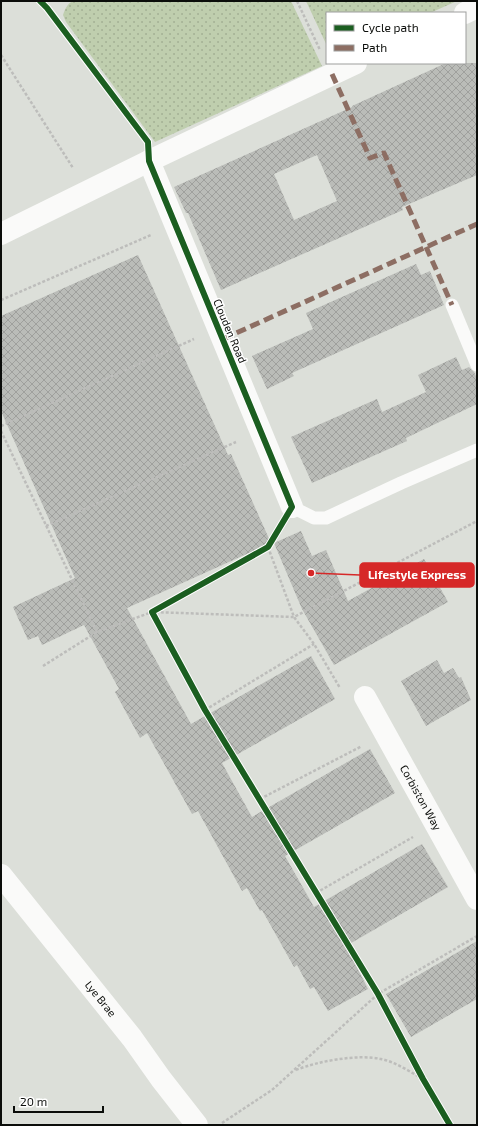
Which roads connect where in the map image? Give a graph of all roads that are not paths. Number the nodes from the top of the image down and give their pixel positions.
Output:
1 (477, 7) edge
2 (466, 12) edge
3 (354, 64) edge
4 (149, 161) junction
5 (1, 234) edge
6 (452, 305) dead end
7 (477, 365) edge
8 (477, 450) edge
9 (292, 507) joint
10 (365, 697) road end
11 (1, 875) edge
12 (477, 898) edge
13 (197, 1125) edge

1 - 2 street
3 - 4 street
4 - 5 street
4 - 9 street, Clouden Road
6 - 7 lane
8 - 9 lane
10 - 12 street, Corbiston Way
11 - 13 street, Lye Brae

